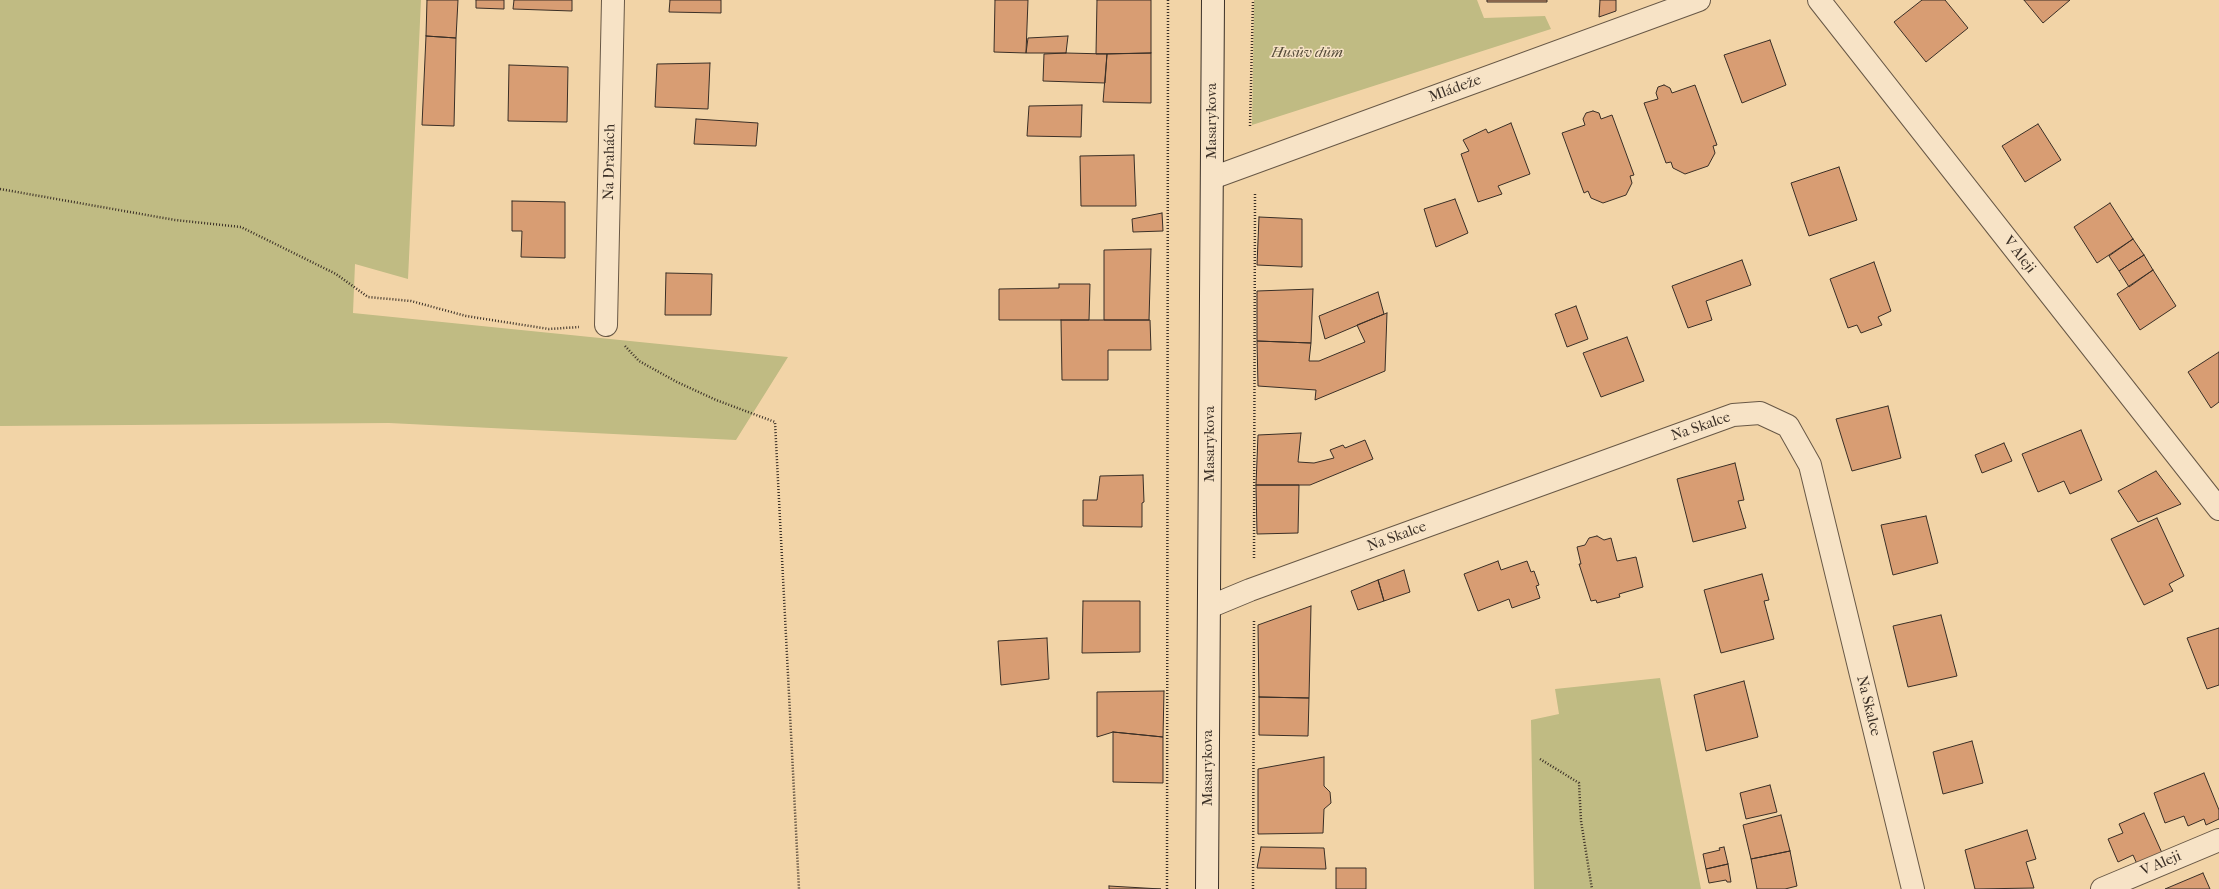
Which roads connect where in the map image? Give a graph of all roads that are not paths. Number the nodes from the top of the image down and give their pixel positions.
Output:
1 (613, 0) edge
2 (1213, 0) edge
3 (1699, 0) edge
4 (1819, 0) edge
5 (1212, 178) junction
6 (606, 325) road end
7 (2219, 509) edge
8 (1209, 607) junction
9 (2219, 840) edge
10 (1207, 889) edge
11 (1913, 889) edge
12 (2102, 889) edge

1 - 6 street, Na Drahách
2 - 5 street, Masarykova
3 - 5 street, Mládeže
4 - 7 street, V Aleji
5 - 8 street, Masarykova
8 - 10 street, Masarykova
8 - 11 street, Na Skalce
9 - 12 street, V Aleji

